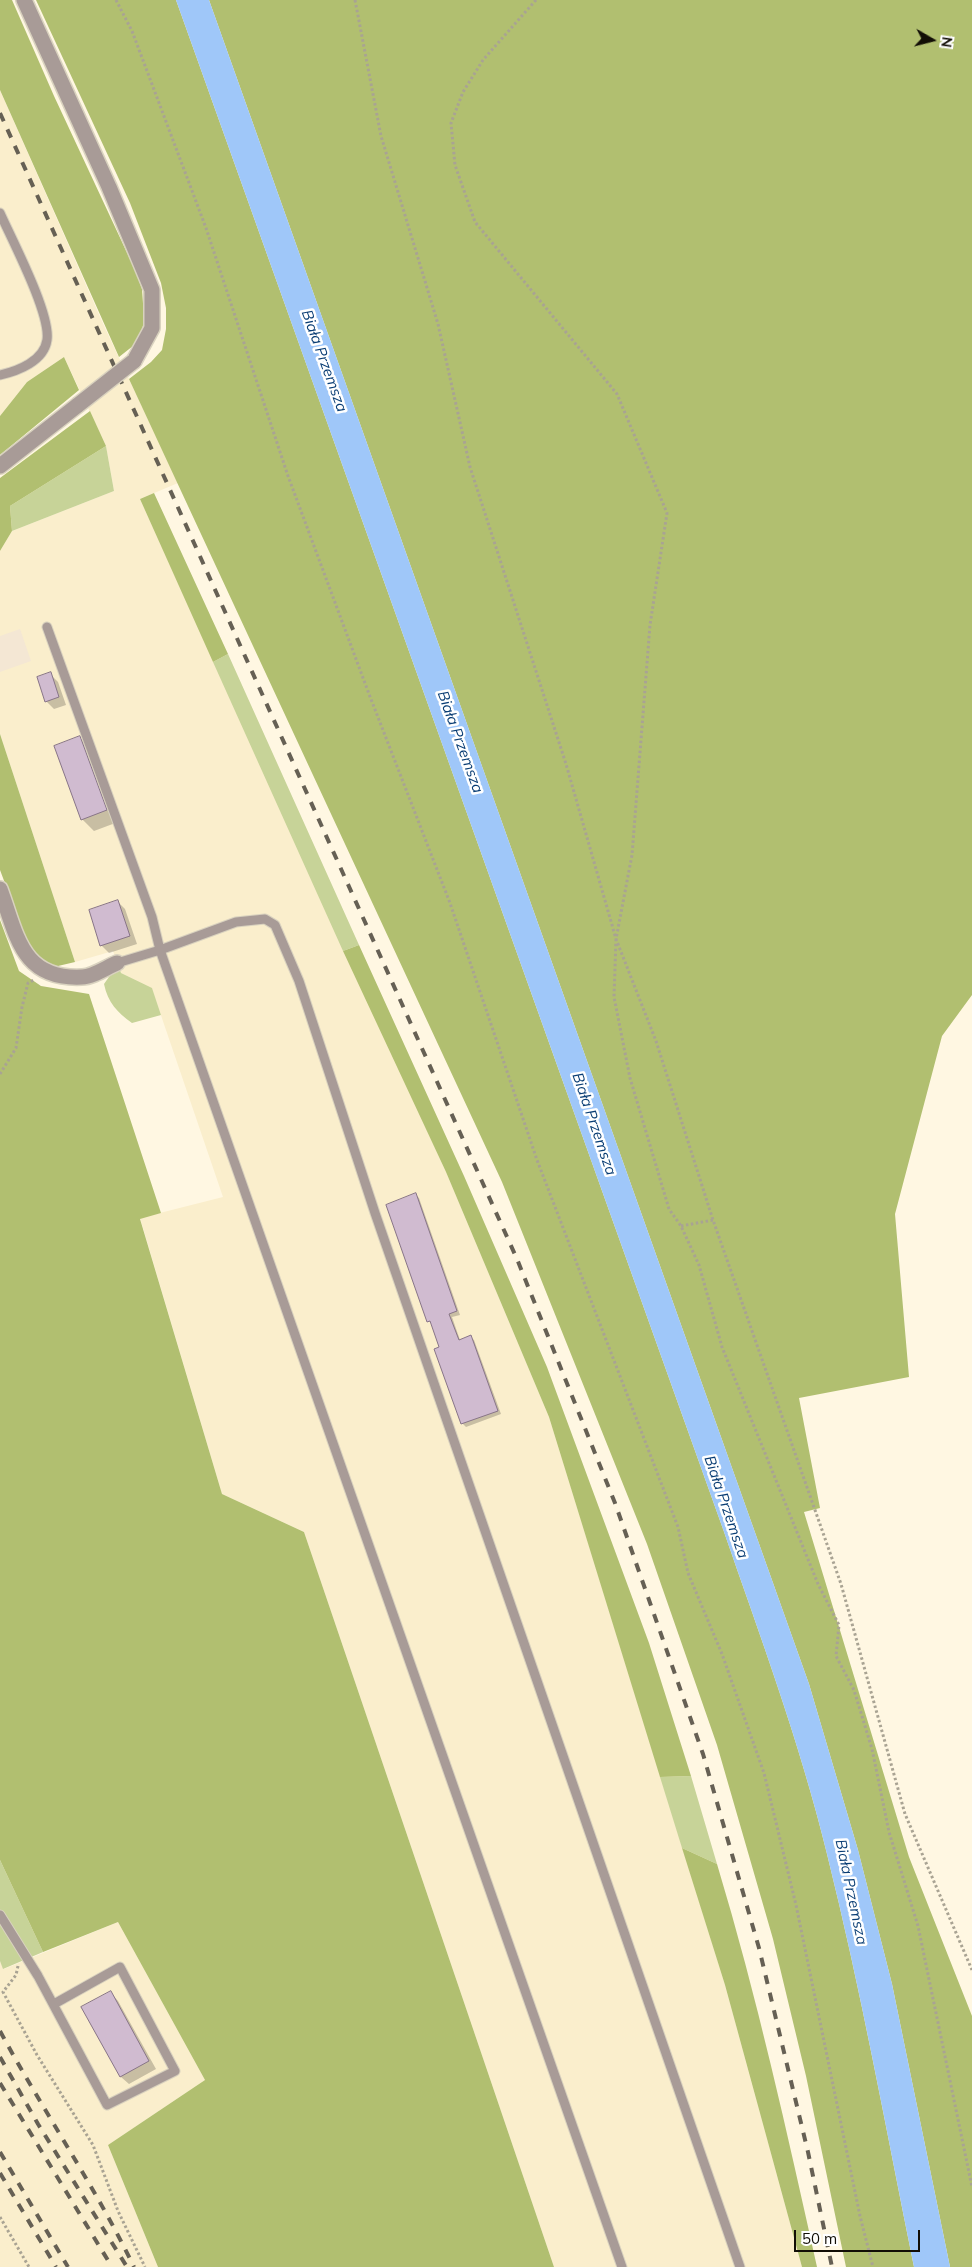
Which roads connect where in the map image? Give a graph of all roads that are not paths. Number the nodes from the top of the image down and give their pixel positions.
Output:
1 (24, 0) edge
2 (0, 213) edge
3 (0, 375) edge
4 (0, 466) edge
5 (47, 627) dead end
6 (0, 889) edge
7 (160, 950) junction
8 (117, 963) joint
9 (0, 1915) edge
10 (54, 2004) junction
11 (622, 2267) edge
12 (740, 2267) edge

1 - 4 street, bridge
2 - 3 lane
5 - 7 lane
6 - 8 street
7 - 8 lane
7 - 11 lane
7 - 12 lane
9 - 10 lane
10 - 10 lane

